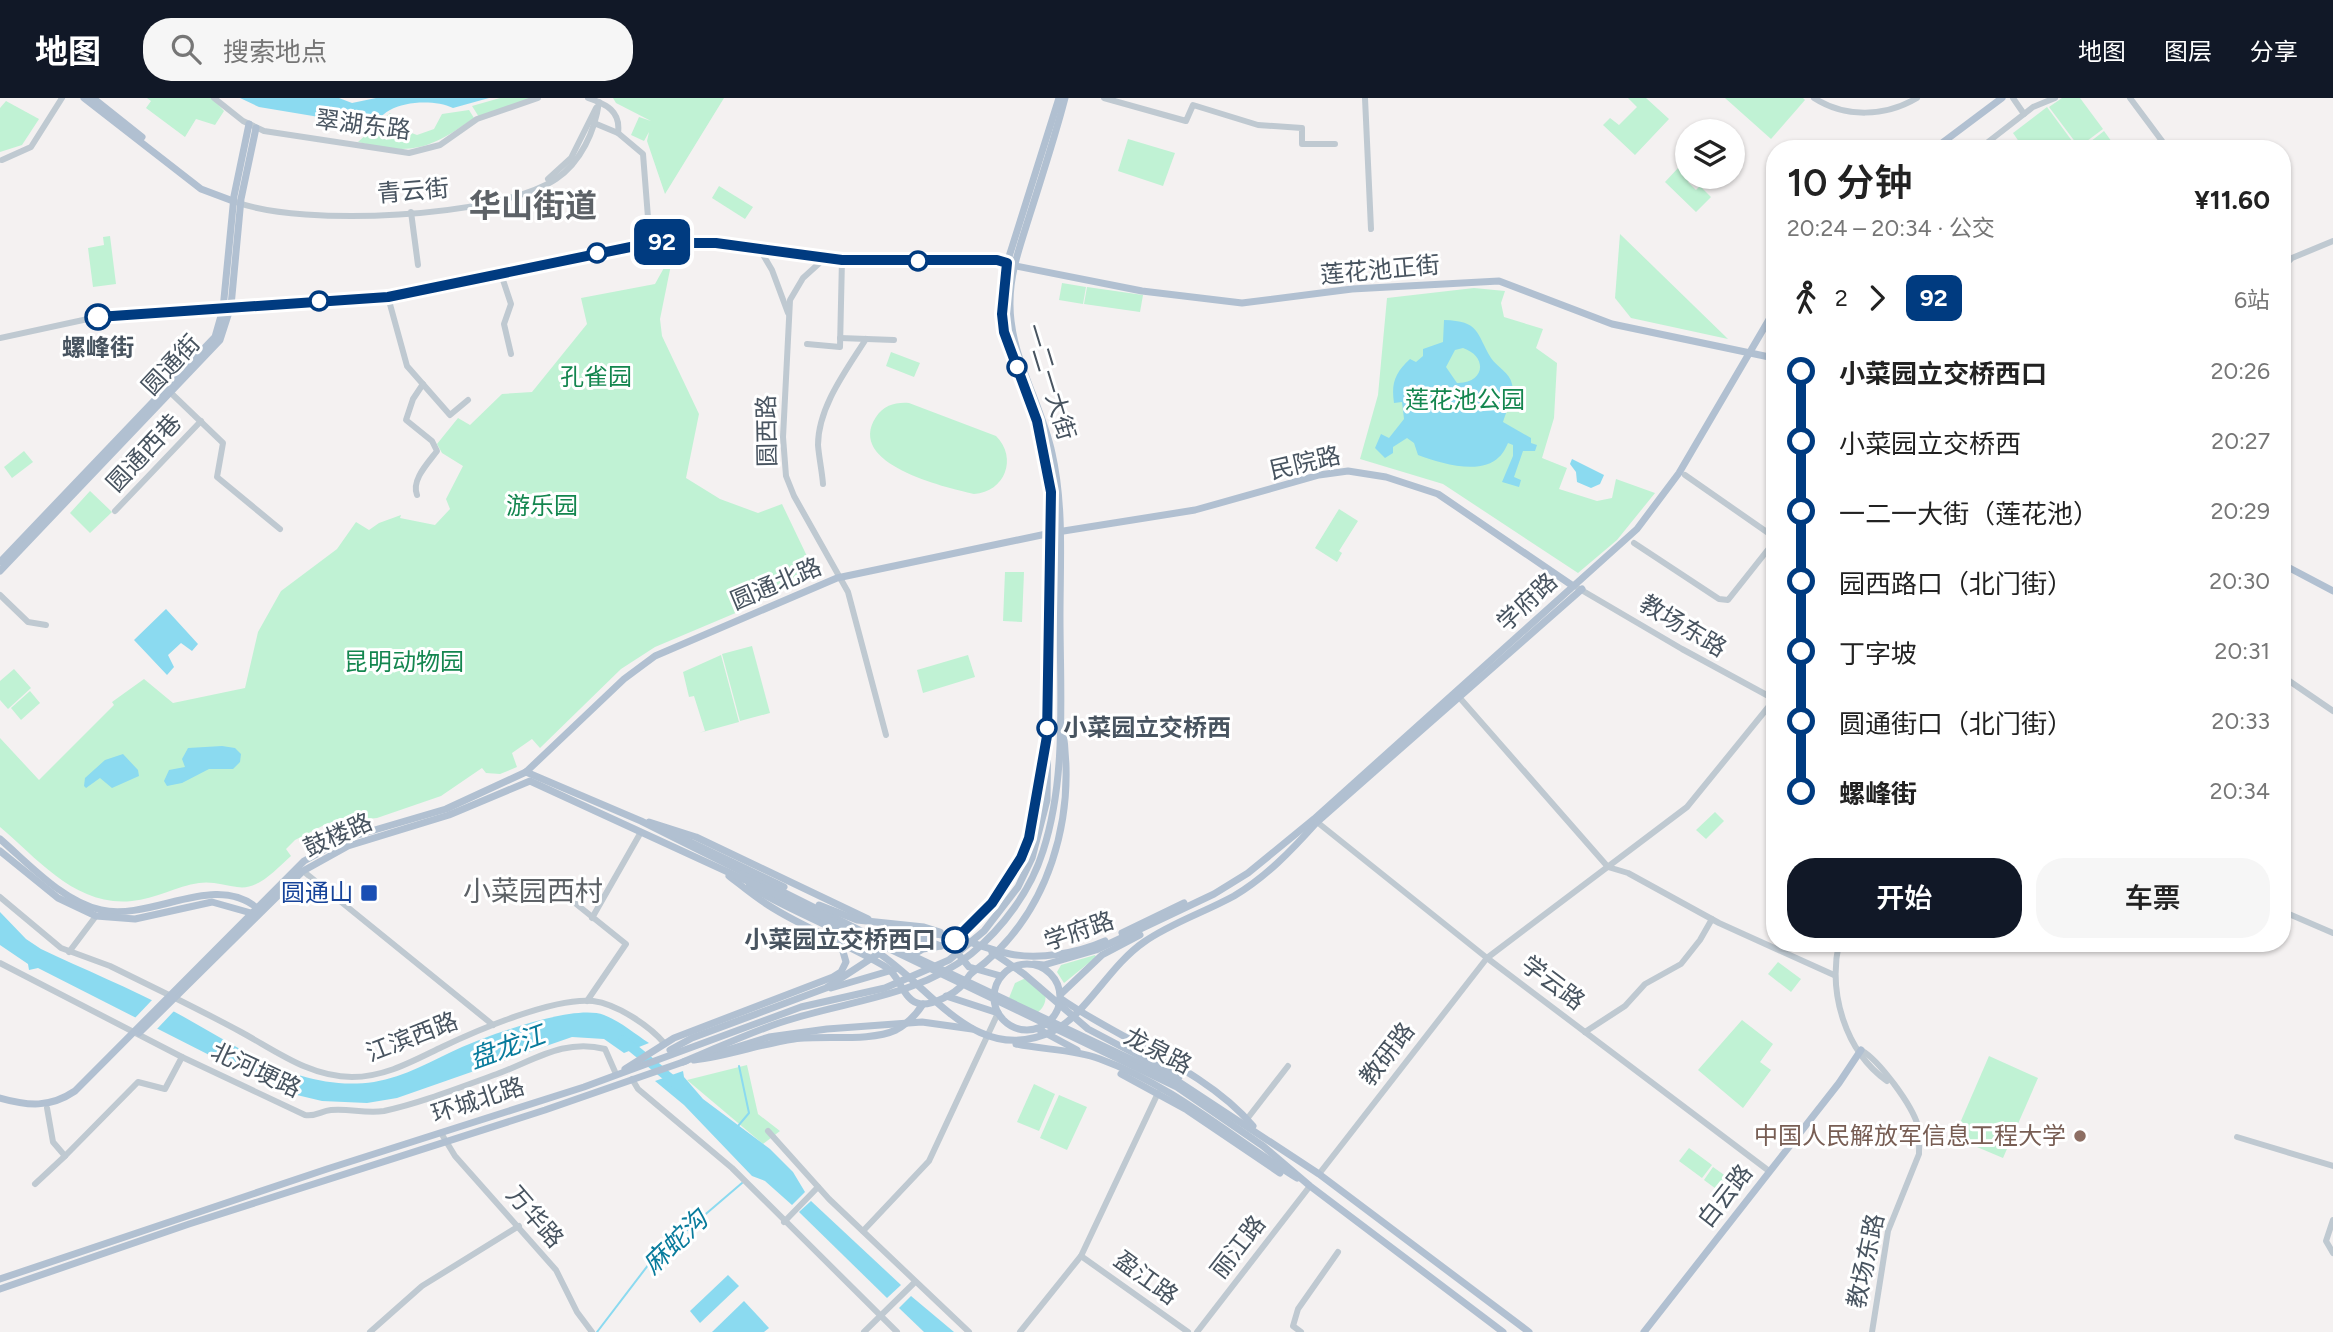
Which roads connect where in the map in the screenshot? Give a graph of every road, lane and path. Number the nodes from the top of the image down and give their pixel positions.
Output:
1 (62, 98) edge
2 (84, 98) edge
3 (93, 98) edge
4 (214, 98) edge
5 (538, 98) edge
6 (588, 98) edge
7 (1059, 98) edge
8 (1065, 98) edge
9 (1104, 98) edge
10 (1365, 98) edge
11 (1814, 98) edge
12 (1917, 98) edge
13 (2002, 98) edge
14 (2012, 98) edge
15 (2055, 98) edge
16 (2130, 98) edge
17 (600, 100) edge
18 (2024, 114) junction
19 (593, 123) junction
20 (252, 126) junction
21 (618, 133) junction
22 (1946, 140) edge
23 (1991, 140) edge
24 (2161, 140) edge
25 (1335, 144) dead end
26 (2, 160) dead end
27 (237, 200) junction
28 (411, 211) junction
29 (1371, 229) dead end
30 (2333, 241) edge
31 (650, 243) junction
32 (759, 248) junction
33 (825, 258) junction
34 (2291, 259) edge
35 (842, 260) junction
36 (418, 265) dead end
37 (1011, 265) junction
38 (501, 274) junction
39 (388, 297) junction
40 (227, 307) junction
41 (788, 314) junction
42 (1766, 324) edge
43 (0, 338) edge
44 (840, 338) junction
45 (866, 339) junction
46 (894, 340) dead end
47 (807, 344) dead end
48 (1749, 353) junction
49 (512, 354) dead end
50 (1766, 356) edge
51 (423, 384) junction
52 (169, 392) junction
53 (468, 400) dead end
54 (201, 421) junction
55 (1685, 475) dead end
56 (823, 484) dead end
57 (417, 495) dead end
58 (115, 511) dead end
59 (280, 529) dead end
60 (1766, 531) edge
61 (1060, 532) junction
62 (1051, 533) junction
63 (1634, 543) dead end
64 (1766, 552) edge
65 (0, 562) edge
66 (2291, 569) edge
67 (0, 571) edge
68 (837, 578) junction
69 (1573, 586) junction
70 (1582, 589) junction
71 (2333, 591) edge
72 (0, 595) edge
73 (46, 625) dead end
74 (2291, 682) edge
75 (1766, 695) edge
76 (1459, 697) junction
77 (1766, 709) edge
78 (1060, 710) junction
79 (2333, 711) edge
80 (886, 736) dead end
81 (1047, 736) junction
82 (547, 754) junction
83 (528, 777) junction
84 (542, 778) junction
85 (550, 789) junction
86 (641, 821) junction
87 (1317, 822) junction
88 (641, 832) junction
89 (0, 839) edge
90 (9, 847) junction
91 (1, 855) edge
92 (1608, 867) junction
93 (718, 868) junction
94 (303, 871) junction
95 (1248, 873) junction
96 (754, 887) junction
97 (565, 895) dead end
98 (0, 897) edge
99 (258, 909) junction
100 (250, 913) junction
101 (2291, 915) edge
102 (96, 916) junction
103 (592, 918) junction
104 (1712, 919) junction
105 (944, 933) junction
106 (2333, 933) edge
107 (840, 941) junction
108 (1766, 944) edge
109 (943, 946) junction
110 (985, 948) junction
111 (963, 951) junction
112 (69, 952) junction
113 (1784, 952) edge
114 (1838, 952) edge
115 (1488, 958) junction
116 (0, 963) edge
117 (986, 963) junction
118 (1034, 964) junction
119 (971, 970) junction
120 (895, 973) junction
121 (990, 974) junction
122 (1834, 975) junction
123 (1001, 976) junction
124 (790, 994) junction
125 (172, 996) junction
126 (946, 996) junction
127 (1061, 996) junction
128 (587, 1001) junction
129 (923, 1004) junction
130 (998, 1013) junction
131 (493, 1025) junction
132 (1038, 1028) junction
133 (972, 1029) junction
134 (139, 1030) junction
135 (1584, 1032) junction
136 (999, 1039) junction
137 (661, 1046) junction
138 (1861, 1050) junction
139 (183, 1057) junction
140 (655, 1059) junction
141 (683, 1062) junction
142 (632, 1065) junction
143 (1288, 1066) dead end
144 (619, 1073) junction
145 (632, 1079) junction
146 (1179, 1083) junction
147 (1158, 1093) junction
148 (0, 1100) edge
149 (47, 1108) junction
150 (1247, 1119) junction
151 (768, 1131) dead end
152 (1261, 1135) junction
153 (443, 1136) junction
154 (2237, 1138) dead end
155 (65, 1156) junction
156 (2333, 1166) edge
157 (1769, 1171) junction
158 (1318, 1174) junction
159 (35, 1184) dead end
160 (818, 1186) junction
161 (1310, 1186) junction
162 (2333, 1220) edge
163 (784, 1222) junction
164 (519, 1226) junction
165 (863, 1231) junction
166 (1338, 1252) dead end
167 (2333, 1253) edge
168 (1081, 1255) junction
169 (0, 1279) edge
170 (915, 1282) junction
171 (0, 1289) edge
172 (881, 1316) junction
173 (590, 1330) edge
174 (370, 1332) edge
175 (864, 1332) edge
176 (897, 1332) edge
177 (969, 1332) edge
178 (1020, 1332) edge
179 (1188, 1332) edge
180 (1197, 1332) edge
181 (1301, 1332) edge
182 (1503, 1332) edge
183 (1529, 1332) edge
184 (1644, 1332) edge
185 (1871, 1332) edge

1 - 26 street
2 - 27 main road
3 - 27 main road
4 - 20 street
5 - 20 street, 翠湖东路
6 - 17 street
7 - 37 main road, 一二一大街
8 - 37 main road, 一二一大街
9 - 25 street
10 - 29 street
11 - 12 street
13 - 22 main road
14 - 18 street
15 - 18 street
16 - 24 street
17 - 19 street, 青云街
17 - 21 street
18 - 23 street
19 - 21 street
19 - 28 street, 青云街
20 - 27 main road, 圆通街
21 - 31 street
27 - 28 street, 青云街
27 - 40 main road, 圆通街
28 - 36 street
30 - 34 street
31 - 32 street
31 - 38 street
32 - 33 street
32 - 41 street, 圆西路
33 - 35 street
33 - 41 street, 圆西路
35 - 37 street
35 - 44 street
37 - 48 main road, 莲花池正街
37 - 61 main road, 一二一大街
37 - 62 main road, 一二一大街
38 - 39 street
38 - 49 street
39 - 40 street
39 - 51 street
40 - 43 street
40 - 52 main road, 圆通街
41 - 68 street, 圆西路
42 - 48 main road, 学府路
44 - 45 street
44 - 47 street
45 - 46 street
45 - 56 street
48 - 50 main road, 莲花池正街
48 - 69 main road, 学府路
51 - 53 street
51 - 57 street
52 - 54 street
52 - 65 main road, 圆通街
52 - 67 main road, 圆通街
54 - 58 street, 圆通西巷
54 - 59 street
55 - 60 street
61 - 62 main road, 圆通北路
61 - 69 main road, 民院路
61 - 78 main road, 一二一大街
62 - 68 main road, 圆通北路
62 - 81 main road, 一二一大街
63 - 64 street
66 - 71 main road
68 - 80 street, 圆西路
68 - 82 main road, 圆通北路
69 - 70 street, 教场东路
69 - 95 main road, 学府路
70 - 75 street, 教场东路
70 - 76 main road, 学府路
72 - 73 street
74 - 79 street
76 - 87 main road, 学府路
76 - 92 street
77 - 92 street, 教研路
78 - 111 main road, 一二一大街
78 - 117 main road
81 - 109 main road
81 - 111 main road, 一二一大街
82 - 83 main road, 圆通北路
82 - 84 main road
83 - 84 main road
83 - 85 main road
83 - 94 main road, 鼓楼路
83 - 99 main road, 鼓楼路
84 - 85 main road
84 - 86 main road
85 - 88 main road
86 - 105 main road
86 - 109 main road
86 - 146 main road, 龙泉路
87 - 115 street, 学云路
87 - 127 main road, 学府路
87 - 136 main road
88 - 93 main road
88 - 103 street
89 - 90 main road
90 - 91 street
90 - 99 main road
91 - 102 main road
92 - 104 street
92 - 115 street, 教研路
93 - 96 main road
93 - 107 main road
94 - 99 main road, 鼓楼路
94 - 131 street
95 - 110 main road, 学府路
95 - 118 main road, 学府路
96 - 133 main road
96 - 146 main road, 龙泉路
97 - 103 street
98 - 112 street, 江滨西路
99 - 100 main road
99 - 125 main road, 鼓楼路
100 - 102 main road
100 - 125 main road, 鼓楼路
101 - 106 street
102 - 112 street
103 - 128 street
104 - 108 street
104 - 135 street
105 - 110 main road
105 - 140 main road
107 - 120 main road
107 - 124 main road
109 - 111 main road
109 - 120 main road
110 - 146 main road
111 - 119 main road
111 - 140 main road, 环城北路
111 - 141 main road
112 - 125 street, 江滨西路
113 - 122 street
114 - 122 street, 教场东路
115 - 135 street, 学云路
115 - 158 street, 教研路
116 - 134 street, 北河埂路
117 - 119 main road
117 - 121 main road
118 - 123 main road
118 - 127 main road
119 - 121 main road
119 - 126 main road
120 - 124 main road
120 - 129 main road
121 - 123 main road
122 - 138 street, 教场东路
123 - 130 main road
124 - 137 main road
125 - 131 street, 江滨西路
125 - 134 main road, 鼓楼路
126 - 129 main road
126 - 130 main road
127 - 132 main road
127 - 150 main road
128 - 131 street, 江滨西路
128 - 137 street, 江滨西路
129 - 141 main road
130 - 132 main road
130 - 165 street
132 - 147 main road
133 - 136 main road
133 - 141 main road
134 - 139 street, 北河埂路
134 - 148 main road, 鼓楼路
134 - 149 main road, 鼓楼路
135 - 157 street, 学云路
136 - 161 main road
137 - 142 main road
138 - 157 main road, 白云路
138 - 185 street, 教场东路
139 - 144 street, 北河埂路
139 - 155 street
140 - 142 main road, 环城北路
141 - 145 main road, 环城北路
142 - 144 main road, 环城北路
143 - 150 street
144 - 153 main road, 环城北路
145 - 153 main road, 环城北路
145 - 163 street
146 - 152 main road
146 - 161 main road, 龙泉路
147 - 161 main road
147 - 168 street
148 - 149 main road, 鼓楼路
149 - 155 street
150 - 152 main road
151 - 160 street
152 - 158 main road
153 - 164 street, 万华路
153 - 169 main road, 环城北路
153 - 171 main road, 环城北路
154 - 156 street
155 - 159 street
157 - 184 main road, 白云路
158 - 183 main road
160 - 163 street
160 - 165 street
161 - 180 street, 丽江路
161 - 182 main road, 龙泉路
162 - 167 street
163 - 172 street
164 - 173 street, 万华路
164 - 174 street
165 - 170 street
166 - 181 street
168 - 178 street
168 - 179 street, 盈江路
170 - 172 street
170 - 177 street
172 - 175 street
172 - 176 street

